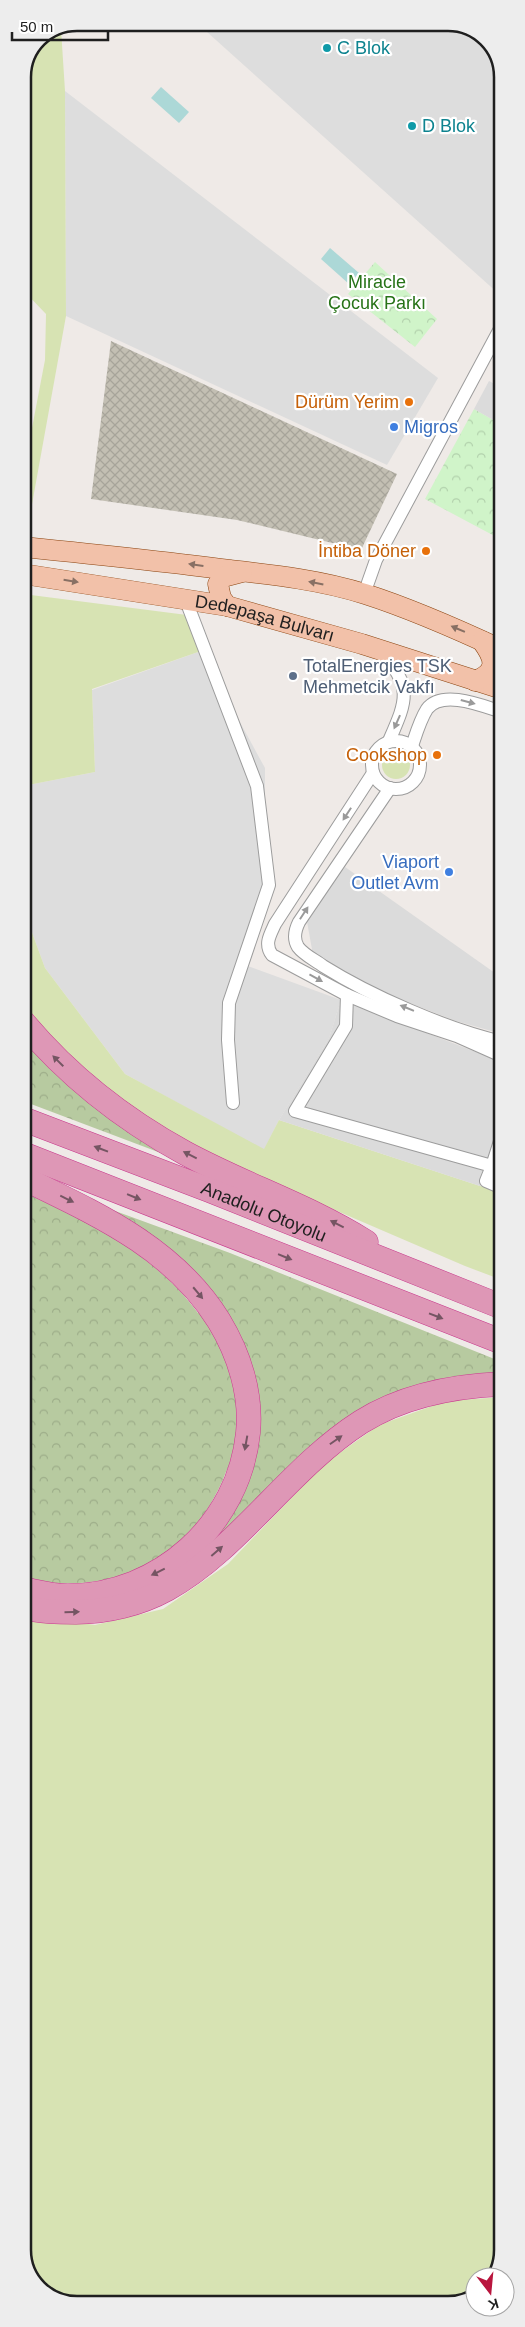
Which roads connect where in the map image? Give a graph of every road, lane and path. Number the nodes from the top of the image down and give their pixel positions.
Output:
1 (494, 340) edge
2 (31, 548) edge
3 (244, 571) junction
4 (31, 575) edge
5 (364, 594) junction
6 (185, 598) junction
7 (227, 606) junction
8 (482, 641) junction
9 (494, 646) edge
10 (378, 649) junction
11 (475, 681) junction
12 (494, 687) edge
13 (494, 710) edge
14 (389, 742) junction
15 (412, 746) junction
16 (373, 773) junction
17 (390, 788) junction
18 (270, 936) junction
19 (296, 942) junction
20 (283, 960) junction
21 (347, 995) junction
22 (31, 1031) edge
23 (494, 1039) edge
24 (494, 1053) edge
25 (233, 1102) dead end
26 (31, 1122) edge
27 (31, 1157) edge
28 (494, 1160) edge
29 (492, 1166) junction
30 (31, 1182) edge
31 (494, 1184) edge
32 (423, 1277) junction
33 (494, 1304) edge
34 (494, 1339) edge
35 (494, 1384) edge
36 (31, 1590) edge
37 (31, 1608) edge

1 - 5 street
3 -> 2 main road, Dedepaşa Bulvarı
5 -> 3 main road, Dedepaşa Bulvarı
3 - 7 main road
4 -> 6 main road, Dedepaşa Bulvarı
8 -> 5 main road, Dedepaşa Bulvarı
6 - 7 main road, Dedepaşa Bulvarı
6 - 25 street
7 - 10 main road, Dedepaşa Bulvarı
8 - 9 main road, Dedepaşa Bulvarı
8 - 11 main road
10 - 11 main road, Dedepaşa Bulvarı
10 -> 14 street
11 - 12 main road, Dedepaşa Bulvarı
15 -> 13 street
14 - 15 street
14 - 16 street
15 - 17 street
16 - 17 street
16 -> 18 street
19 -> 17 street
18 - 19 street
18 - 20 street
19 - 20 street
23 -> 19 street
20 -> 21 street
21 - 24 street
21 - 29 street
32 -> 22 highway
32 -> 26 highway, Anadolu Otoyolu
27 -> 34 highway, Anadolu Otoyolu
28 - 29 street
29 - 31 street
30 -> 36 highway
32 - 33 highway, Anadolu Otoyolu
37 -> 35 highway

